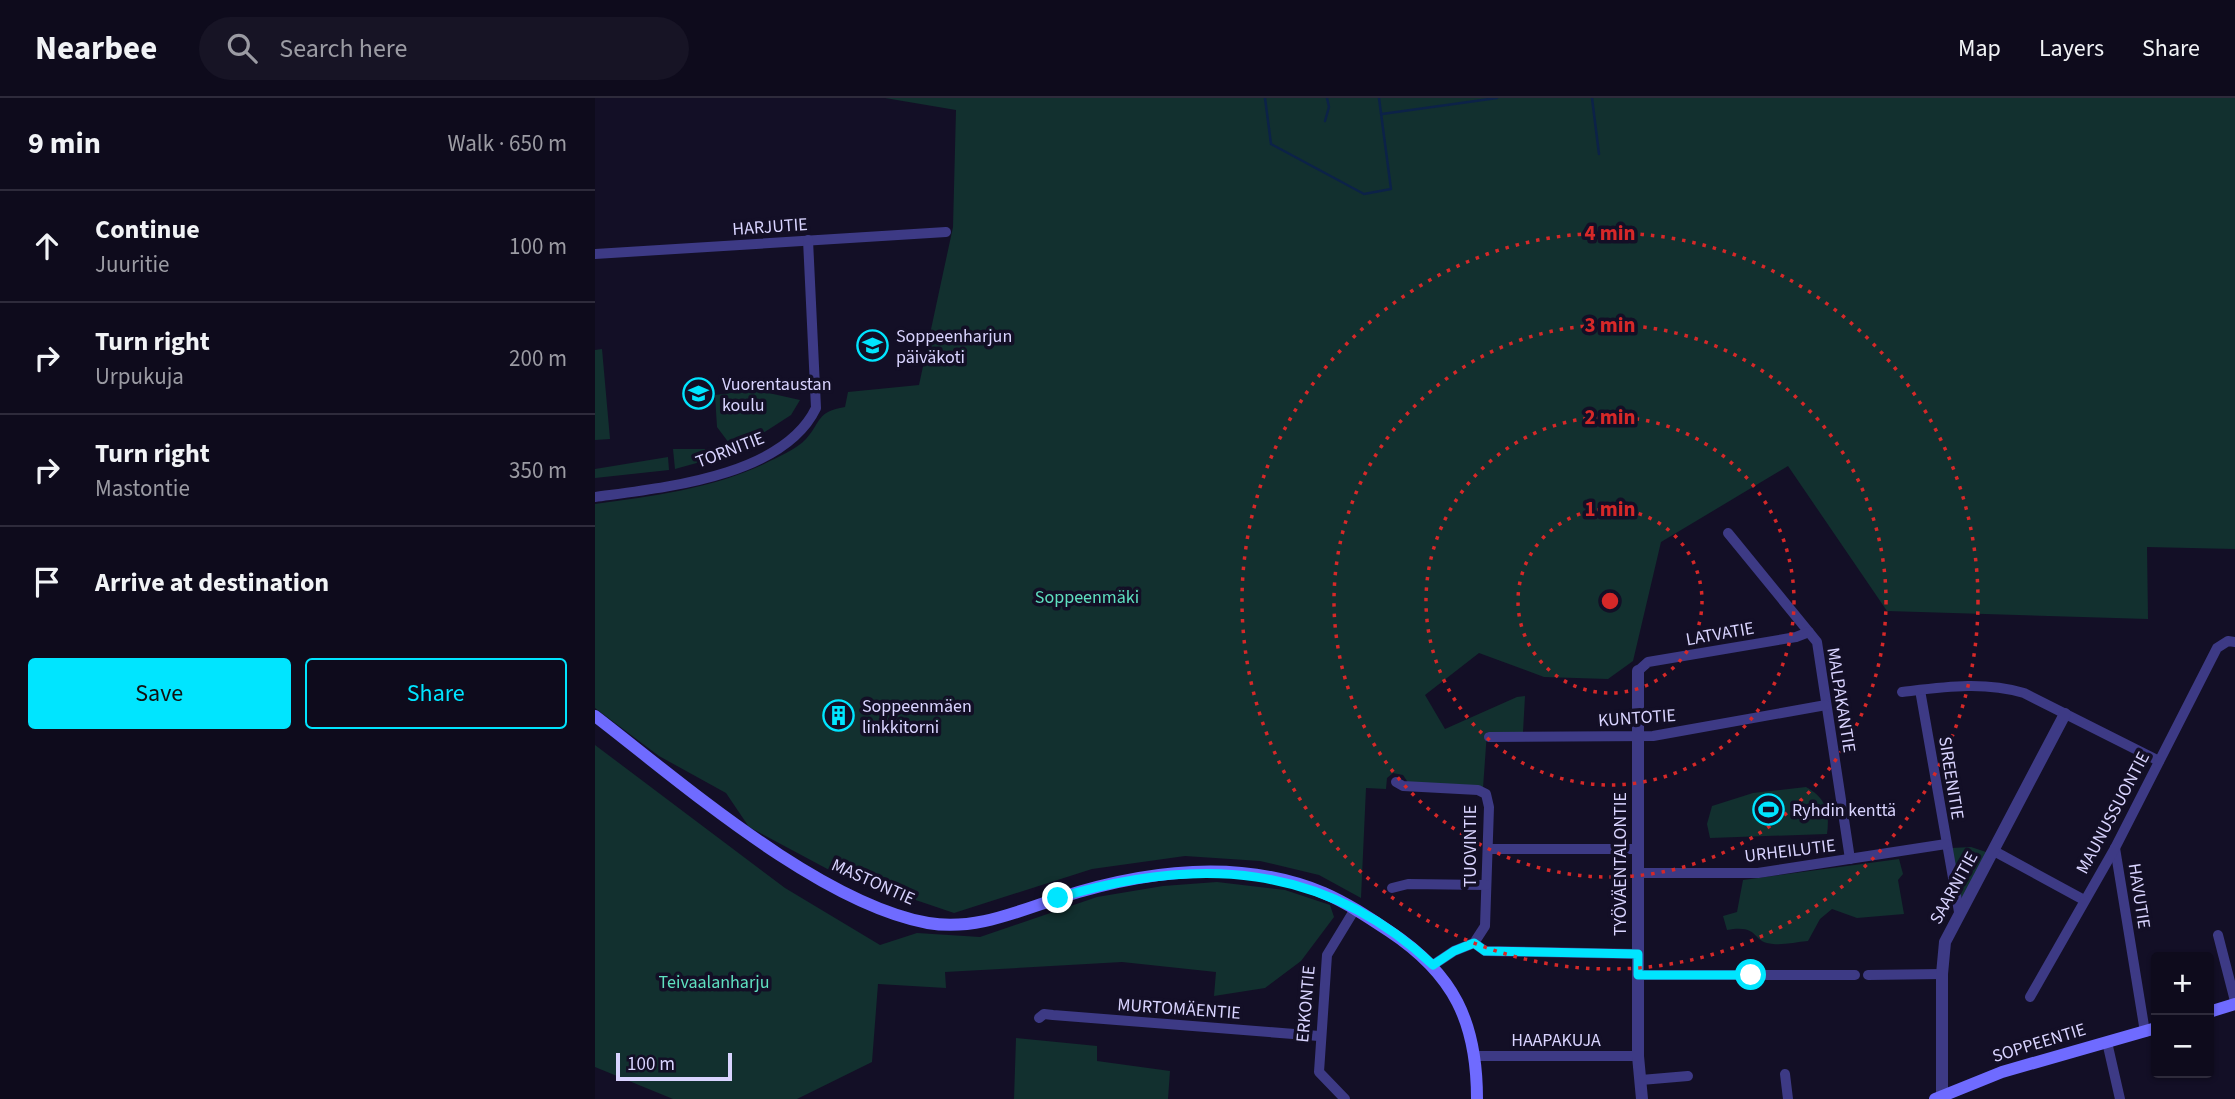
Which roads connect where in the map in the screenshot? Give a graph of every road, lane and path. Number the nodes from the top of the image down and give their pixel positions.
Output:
1 (946, 232) dead end
2 (808, 240) junction
3 (595, 254) edge
4 (595, 497) edge
5 (1728, 533) dead end
6 (1809, 632) junction
7 (2235, 642) edge
8 (1638, 671) joint
9 (1920, 690) junction
10 (1902, 692) dead end
11 (1826, 705) junction
12 (2065, 714) junction
13 (595, 716) edge
14 (1637, 736) junction
15 (1489, 737) dead end
16 (2159, 761) junction
17 (1396, 782) dead end
18 (1946, 844) junction
19 (2115, 848) junction
20 (1488, 849) junction
21 (1638, 849) junction
22 (1994, 851) junction
23 (1850, 859) junction
24 (1638, 873) junction
25 (1486, 885) junction
26 (1392, 888) dead end
27 (2084, 900) junction
28 (1355, 909) junction
29 (1959, 912) junction
30 (2218, 935) dead end
31 (1474, 943) junction
32 (1638, 954) junction
33 (1433, 965) junction
34 (1942, 974) junction
35 (1638, 975) junction
36 (1855, 975) dead end
37 (1868, 975) dead end
38 (2030, 997) dead end
39 (2235, 1002) edge
40 (2214, 1010) edge
41 (1039, 1018) dead end
42 (2150, 1030) edge
43 (1319, 1035) junction
44 (2107, 1042) junction
45 (1474, 1056) junction
46 (1639, 1056) junction
47 (1785, 1074) dead end
48 (1688, 1076) dead end
49 (1641, 1080) junction
50 (1938, 1097) edge
51 (1345, 1099) edge
52 (1477, 1099) edge
53 (1642, 1099) edge
54 (1787, 1099) edge
55 (2120, 1099) edge

1 - 2 street, HARJUTIE
2 - 3 street, HARJUTIE
2 - 4 street, TORNITIE
5 - 6 street, MALPAKANTIE
6 - 8 street, LATVATIE
6 - 11 street, MALPAKANTIE
7 - 16 street, MAUNUSSUONTIE
8 - 14 street, TYÖVÄENTALONTIE
9 - 10 street
9 - 12 street
9 - 18 street, SIREENITIE
11 - 14 street, KUNTOTIE
11 - 23 street, MALPAKANTIE
12 - 16 street
12 - 22 street, SAARNITIE
13 - 28 main road, MASTONTIE
14 - 15 street, KUNTOTIE
14 - 21 street, TYÖVÄENTALONTIE
16 - 19 street, MAUNUSSUONTIE
17 - 20 street, TUOVINTIE
18 - 23 street, URHEILUTIE
18 - 29 street, SIREENITIE
19 - 27 street, MAUNUSSUONTIE
19 - 42 street, HAVUTIE
20 - 21 street
20 - 25 street, TUOVINTIE
21 - 24 street, TYÖVÄENTALONTIE
22 - 27 street
22 - 29 street, SAARNITIE
23 - 24 street, URHEILUTIE
24 - 32 street, TYÖVÄENTALONTIE
25 - 26 street
25 - 31 street, TUOVINTIE
27 - 38 street, MAUNUSSUONTIE
28 - 33 main road, MASTONTIE
28 - 43 street, ERKONTIE
29 - 34 street, SAARNITIE
30 - 39 street
31 - 32 street
31 - 33 street
32 - 35 street, TYÖVÄENTALONTIE
33 - 45 main road, MASTONTIE
34 - 37 street
34 - 50 street, SAARNITIE
35 - 36 street
35 - 46 street, TYÖVÄENTALONTIE
39 - 40 main road
41 - 43 street, MURTOMÄENTIE
42 - 44 main road, SOPPEENTIE
43 - 51 street, ERKONTIE
44 - 50 main road, SOPPEENTIE
44 - 55 street
45 - 46 street, HAAPAKUJA
45 - 52 main road, MASTONTIE
46 - 49 street, TYÖVÄENTALONTIE
47 - 54 street
48 - 49 street
49 - 53 street, TYÖVÄENTALONTIE

